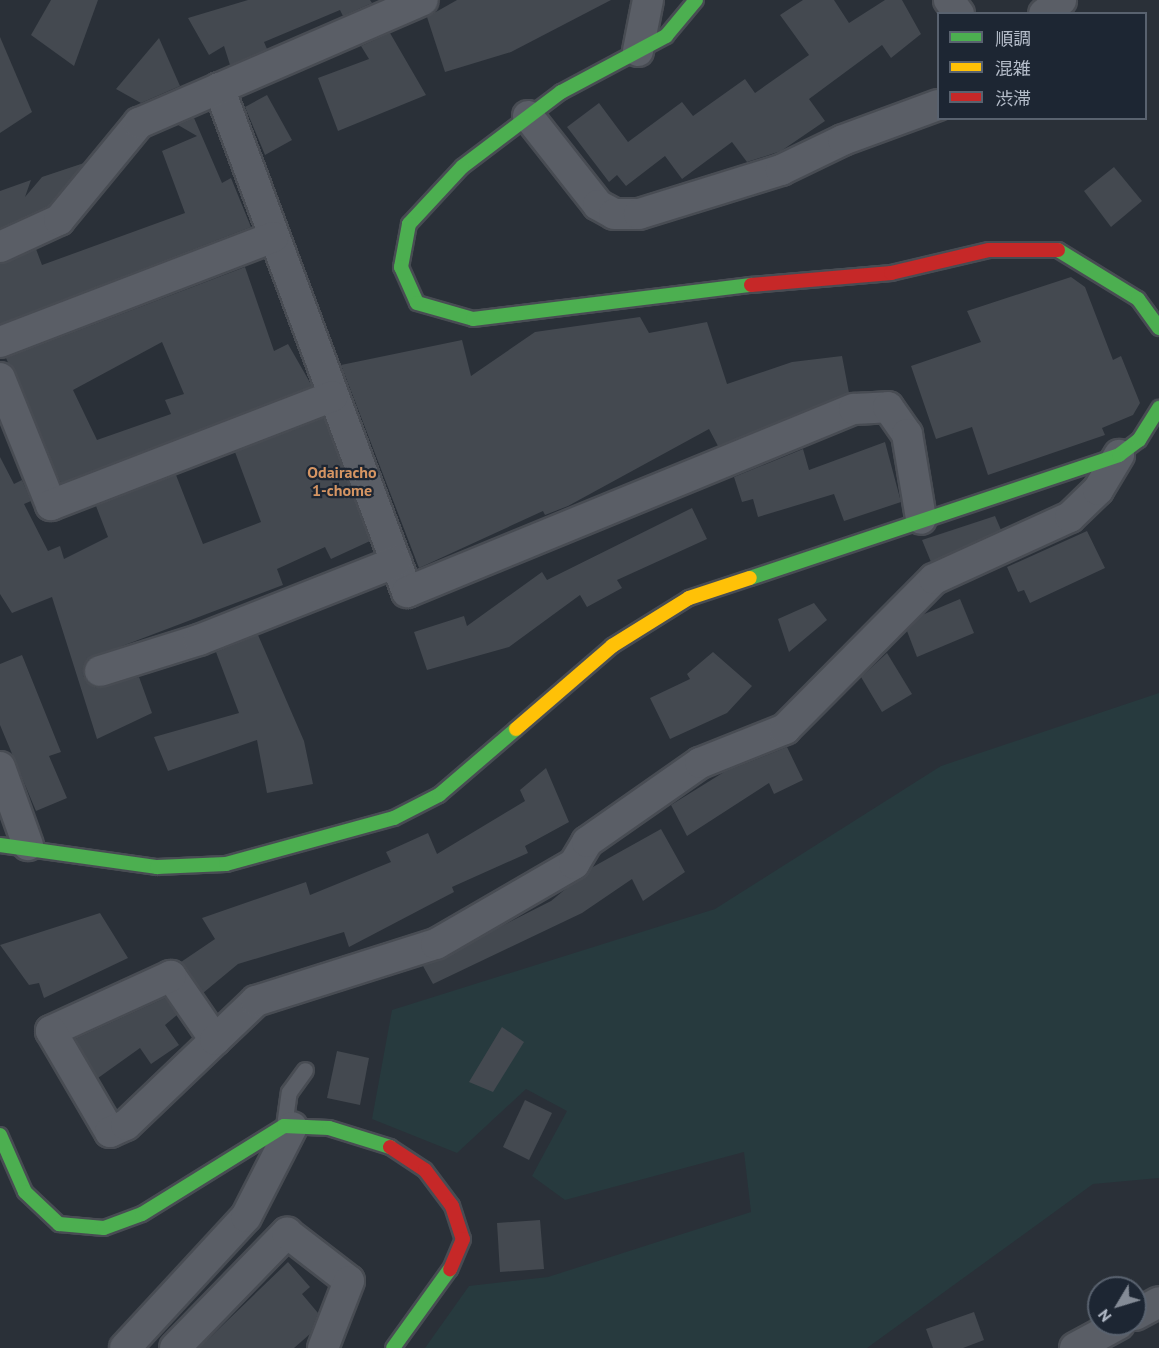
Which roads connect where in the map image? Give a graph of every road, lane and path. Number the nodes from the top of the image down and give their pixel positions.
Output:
1 (423, 0) edge
2 (648, 0) edge
3 (696, 0) edge
4 (1061, 0) edge
5 (1046, 12) edge
6 (638, 51) junction
7 (219, 88) junction
8 (937, 106) edge
9 (528, 116) junction
10 (274, 237) junction
11 (0, 247) edge
12 (1159, 328) edge
13 (0, 342) edge
14 (0, 378) edge
15 (333, 396) junction
16 (1159, 408) edge
17 (1119, 455) junction
18 (921, 519) junction
19 (396, 562) junction
20 (100, 671) dead end
21 (0, 767) edge
22 (14, 845) edge
23 (215, 1040) junction
24 (305, 1070) dead end
25 (288, 1126) junction
26 (0, 1135) edge
27 (1097, 1336) edge
28 (124, 1348) edge
29 (176, 1348) edge
30 (323, 1348) edge
31 (393, 1348) edge
32 (1075, 1348) edge

1 - 7 street
2 - 6 street
3 - 6 street
4 - 5 street
6 - 9 street
7 - 10 street
7 - 11 street
8 - 9 street
9 - 12 street
10 - 13 street
10 - 15 street
14 - 15 street
15 - 19 street
16 - 17 street
17 - 18 street
17 - 23 street
18 - 19 street
18 - 22 street
19 - 20 street
21 - 22 street
23 - 23 street
24 - 25 lane
25 - 26 street
25 - 28 street
25 - 31 street
27 - 32 street
29 - 30 street

